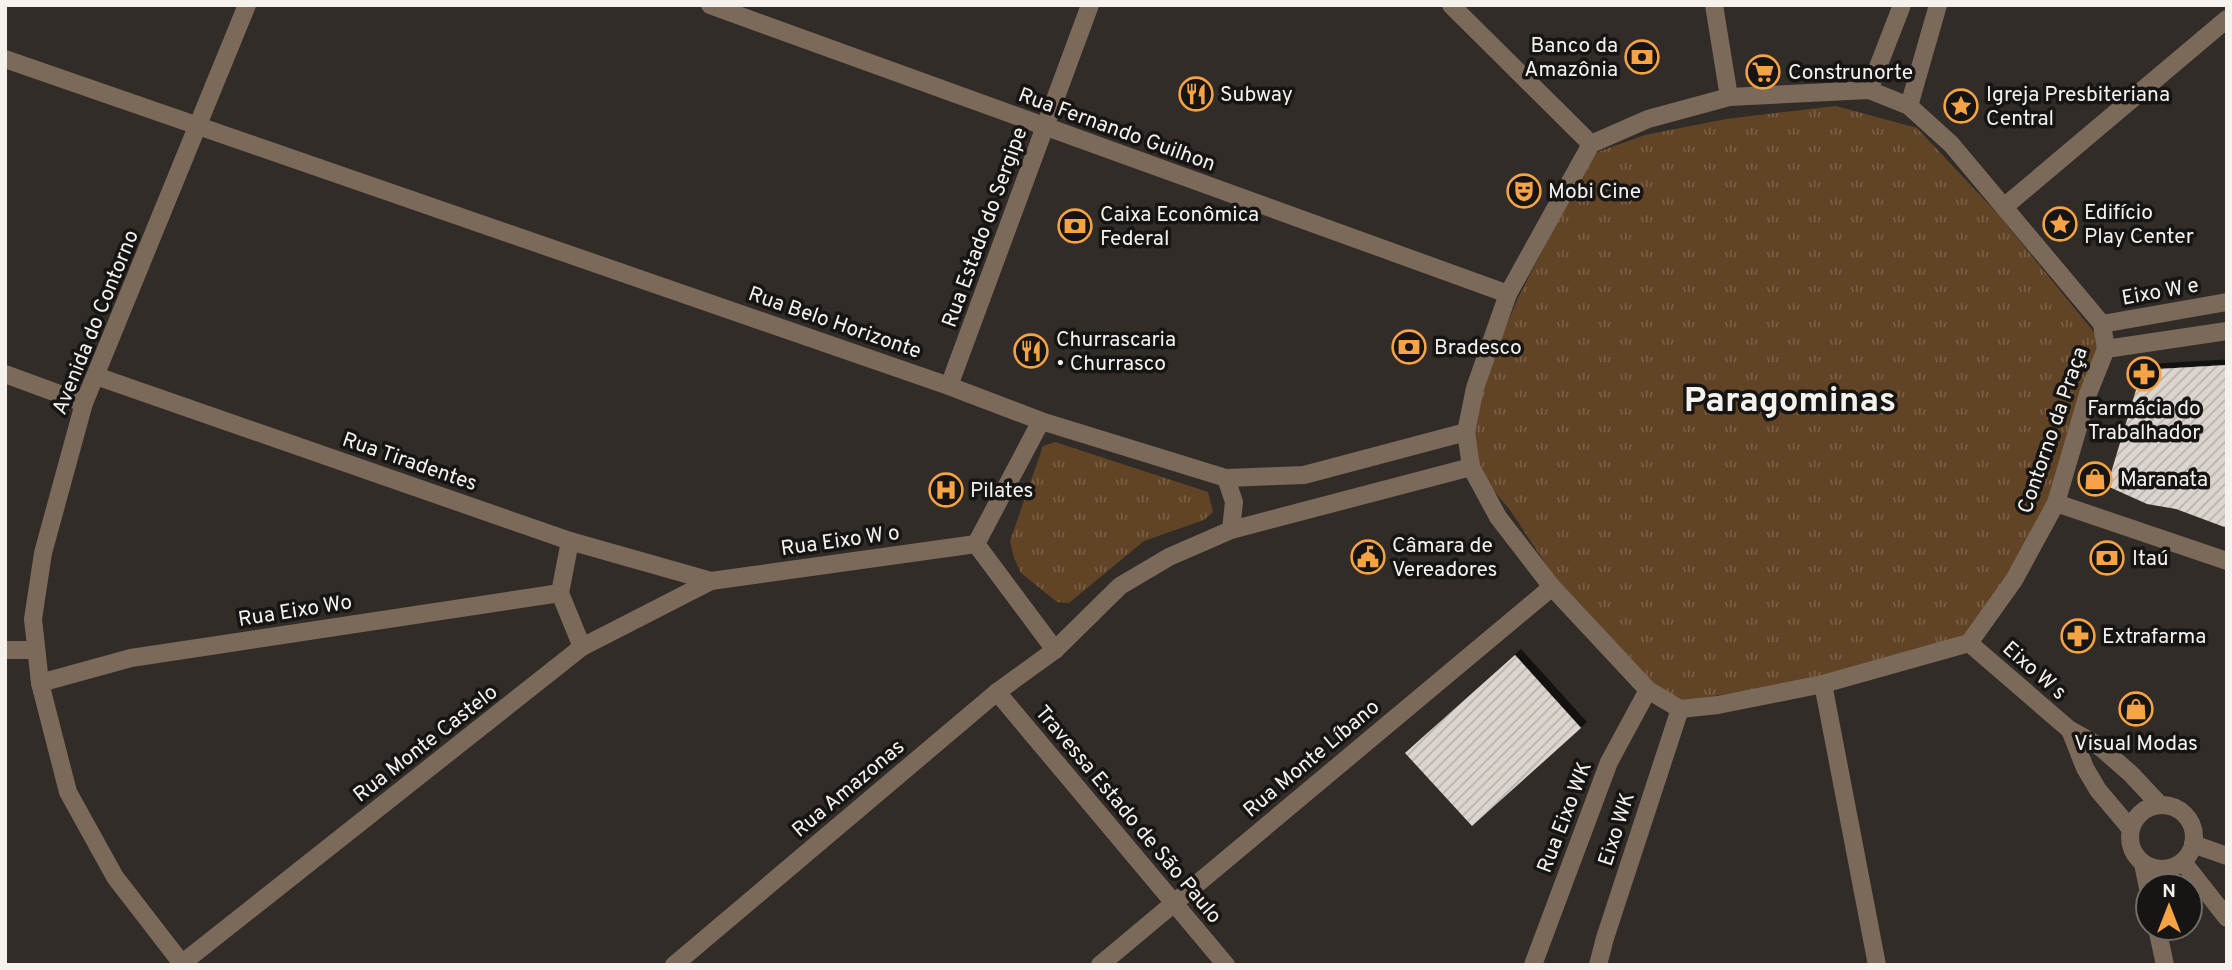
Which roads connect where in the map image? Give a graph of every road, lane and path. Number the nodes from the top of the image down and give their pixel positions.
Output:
1 (247, 5) edge
2 (710, 5) edge
3 (1090, 5) edge
4 (1714, 5) edge
5 (1902, 5) edge
6 (1938, 5) edge
7 (1454, 6) edge
8 (2227, 19) edge
9 (5, 59) edge
10 (1869, 90) junction
11 (1729, 97) junction
12 (1909, 106) junction
13 (198, 126) junction
14 (1045, 127) junction
15 (1591, 144) junction
16 (2004, 207) junction
17 (1508, 294) junction
18 (2227, 302) edge
19 (2102, 324) junction
20 (2227, 331) edge
21 (2106, 349) junction
22 (5, 374) edge
23 (96, 376) junction
24 (949, 386) junction
25 (84, 403) junction
26 (1041, 421) junction
27 (1466, 432) junction
28 (1471, 467) junction
29 (1226, 478) junction
30 (2056, 503) junction
31 (1231, 530) junction
32 (570, 541) junction
33 (976, 544) junction
34 (2227, 561) edge
35 (710, 581) junction
36 (1552, 587) junction
37 (560, 593) junction
38 (1969, 643) junction
39 (582, 647) junction
40 (5, 649) edge
41 (36, 650) junction
42 (1055, 650) junction
43 (40, 683) junction
44 (1823, 684) junction
45 (1648, 690) junction
46 (997, 692) junction
47 (1680, 709) junction
48 (2070, 730) junction
49 (2160, 805) junction
50 (2130, 828) junction
51 (2193, 844) junction
52 (2227, 856) edge
53 (2183, 862) junction
54 (2143, 863) junction
55 (2145, 872) edge
56 (1172, 904) junction
57 (2227, 918) edge
58 (2160, 942) edge
59 (182, 964) edge
60 (674, 965) edge
61 (1101, 965) edge
62 (1226, 965) edge
63 (1533, 965) edge
64 (1598, 965) edge
65 (1877, 965) edge
66 (2165, 965) edge

1 - 13 street, Avenida do Contorno
2 - 14 street, Rua Fernando Guilhon
3 - 14 street, Rua Estado do Sergipe
4 - 11 street
5 - 10 street
6 - 12 street
7 - 15 street
8 - 16 street
9 - 13 street, Rua Belo Horizonte
10 - 11 street, Contorno da Praça
10 - 12 street, Contorno da Praça
11 - 15 street, Contorno da Praça
12 - 16 street, Contorno da Praça
13 - 23 street, Avenida do Contorno
13 - 24 street, Rua Belo Horizonte
14 - 17 street, Rua Fernando Guilhon
14 - 24 street, Rua Estado do Sergipe
15 - 17 street
16 - 19 street, Contorno da Praça
17 - 27 street
18 - 19 street, Eixo W e
19 - 21 street, Contorno da Praça
20 - 21 street
21 - 30 street, Contorno da Praça
22 - 25 street
23 - 25 street, Avenida do Contorno
23 - 32 street, Rua Tiradentes
24 - 26 street, Rua Belo Horizonte
25 - 41 street, Avenida do Contorno
26 - 29 street, Rua Belo Horizonte
26 - 33 street
27 - 28 street
27 - 29 street, Rua Belo Horizonte
28 - 31 street, Rua Amazonas
28 - 36 street
29 - 31 street
30 - 34 street
30 - 38 street, Contorno da Praça
31 - 42 street, Rua Amazonas
32 - 35 street, Rua Tiradentes
32 - 37 street
33 - 35 street, Rua Eixo W o
33 - 42 street
35 - 39 street, Rua Monte Castelo
36 - 45 street
36 - 56 street, Rua Monte Líbano
37 - 39 street
37 - 43 street, Rua Eixo Wo
38 - 44 street
38 - 48 street, Eixo W s
39 - 59 street, Rua Monte Castelo
40 - 41 street
41 - 43 street, Avenida do Contorno
42 - 46 street, Rua Amazonas
43 - 59 street, Avenida do Contorno
44 - 47 street
44 - 65 street
45 - 47 street
45 - 63 street, Rua Eixo WK
46 - 56 street, Travessa Estado de São Paulo
46 - 60 street, Rua Amazonas
47 - 64 street, Eixo WK
48 - 49 street, Eixo W s
48 - 50 street, Eixo W s
49 - 50 street
49 - 51 street, Eixo W s
50 - 54 street, Eixo W s
51 - 52 street
51 - 53 street
53 - 54 street
53 - 57 street
54 - 55 street, Eixo W s
56 - 61 street, Rua Monte Líbano
56 - 62 street, Travessa Estado de São Paulo
58 - 66 street

